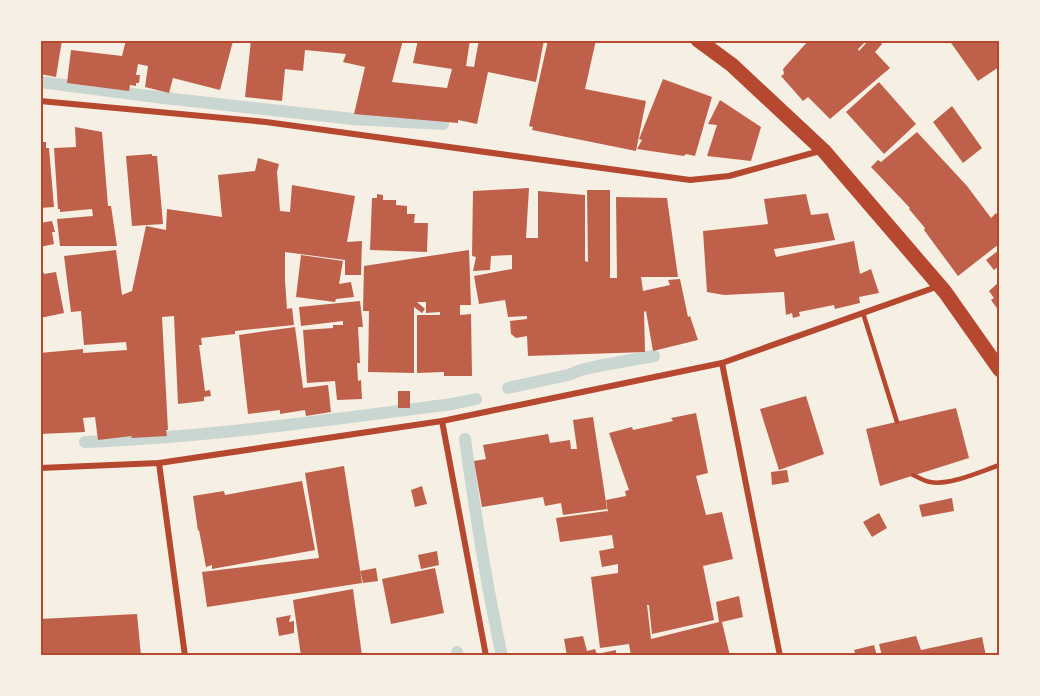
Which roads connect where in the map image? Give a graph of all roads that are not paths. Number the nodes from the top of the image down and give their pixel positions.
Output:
1 (698, 40) edge
2 (40, 101) edge
3 (824, 150) junction
4 (939, 286) junction
5 (863, 313) junction
6 (722, 363) junction
7 (999, 370) edge
8 (442, 421) junction
9 (897, 422) dead end
10 (159, 463) junction
11 (999, 465) edge
12 (40, 468) edge
13 (913, 475) dead end
14 (185, 656) edge
15 (486, 656) edge
16 (780, 656) edge

1 - 3 main road
2 - 3 street
3 - 4 main road
4 - 5 street
4 - 7 main road
5 - 6 street
5 - 9 lane
6 - 8 street
6 - 16 street
8 - 10 street
8 - 15 street
10 - 12 street
10 - 14 street
11 - 13 lane

